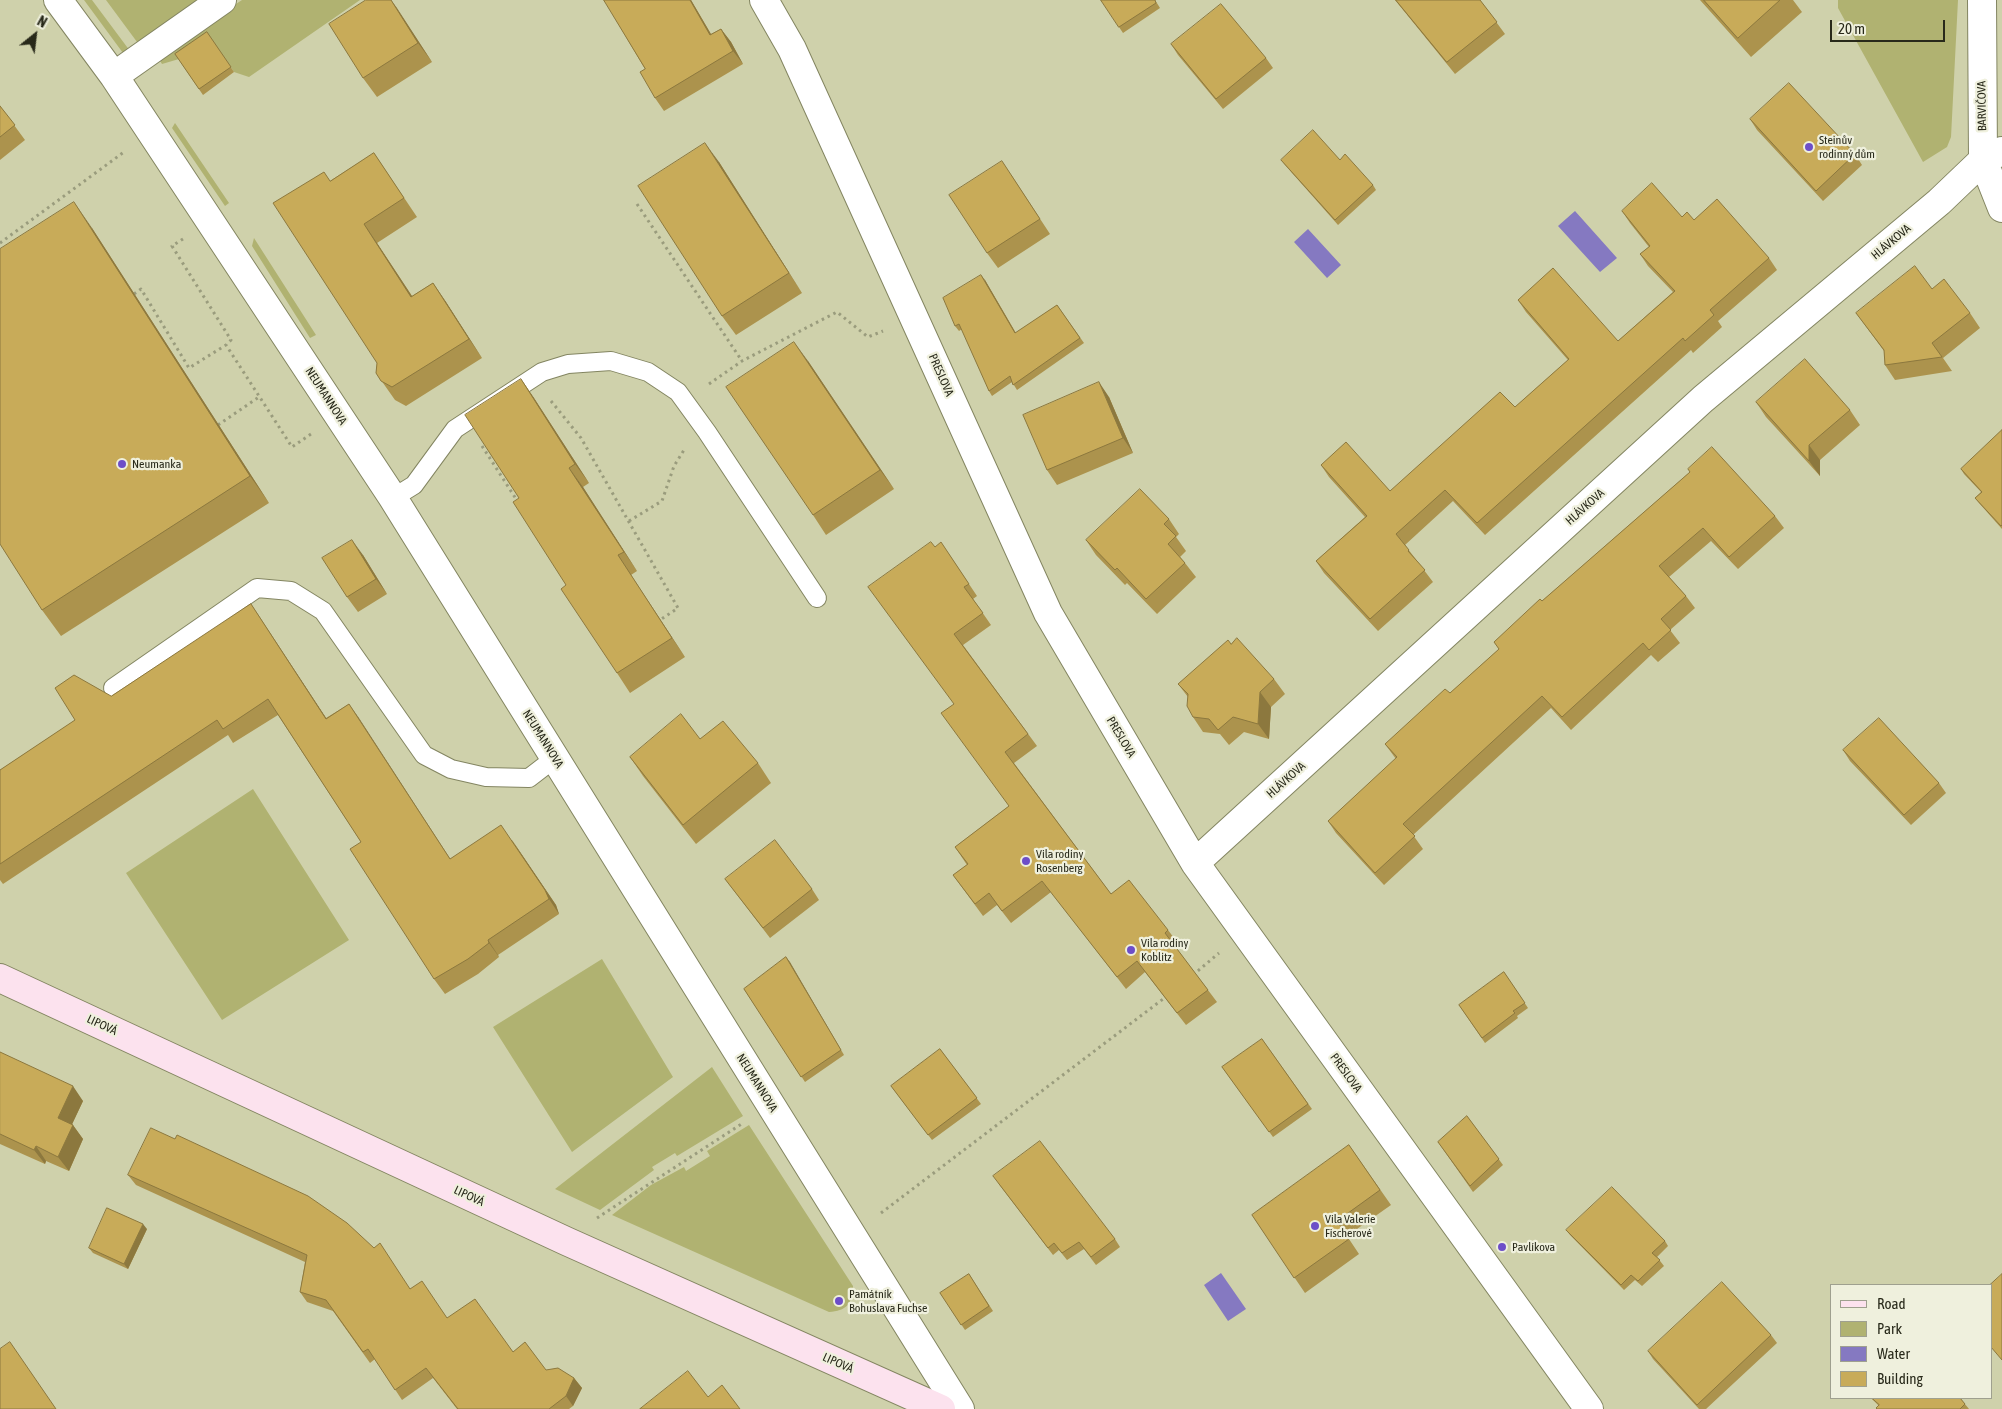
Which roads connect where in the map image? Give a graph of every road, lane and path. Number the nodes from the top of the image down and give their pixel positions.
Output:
1 (58, 0) edge
2 (222, 0) edge
3 (764, 0) edge
4 (1982, 0) edge
5 (114, 76) junction
6 (125, 151) dead end
7 (1992, 155) edge
8 (637, 204) edge
9 (2002, 208) edge
10 (190, 235) dead end
11 (0, 243) edge
12 (134, 294) edge
13 (885, 331) dead end
14 (226, 345) junction
15 (742, 361) junction
16 (709, 384) dead end
17 (259, 397) junction
18 (554, 406) dead end
19 (466, 421) junction
20 (700, 424) junction
21 (218, 425) edge
22 (308, 436) dead end
23 (393, 498) junction
24 (522, 509) edge
25 (629, 521) junction
26 (817, 598) dead end
27 (660, 620) edge
28 (112, 688) dead end
29 (555, 758) junction
30 (1195, 863) junction
31 (1225, 948) dead end
32 (1190, 977) edge
33 (0, 978) edge
34 (1170, 995) edge
35 (747, 1120) dead end
36 (881, 1213) dead end
37 (595, 1219) dead end
38 (941, 1409) edge
39 (960, 1409) edge
40 (1589, 1409) edge

1 - 5 street, NEUMANNOVA
2 - 5 street
3 - 30 street, PRESLOVA
4 - 7 street, BARVIČOVA
5 - 23 street, NEUMANNOVA
6 - 11 path
7 - 9 street, BARVIČOVA
7 - 30 street, HLÁVKOVA
8 - 15 path
10 - 14 path
12 - 14 path
13 - 15 path
14 - 17 path
15 - 16 path
17 - 21 path
17 - 22 path
18 - 25 path
19 - 20 lane
19 - 23 lane
19 - 24 path
20 - 25 path
20 - 26 lane
23 - 29 street, NEUMANNOVA
25 - 27 path
28 - 29 lane
29 - 39 street, NEUMANNOVA
30 - 40 street, PRESLOVA
31 - 32 path
33 - 38 street, LIPOVÁ
34 - 36 path
35 - 37 path

